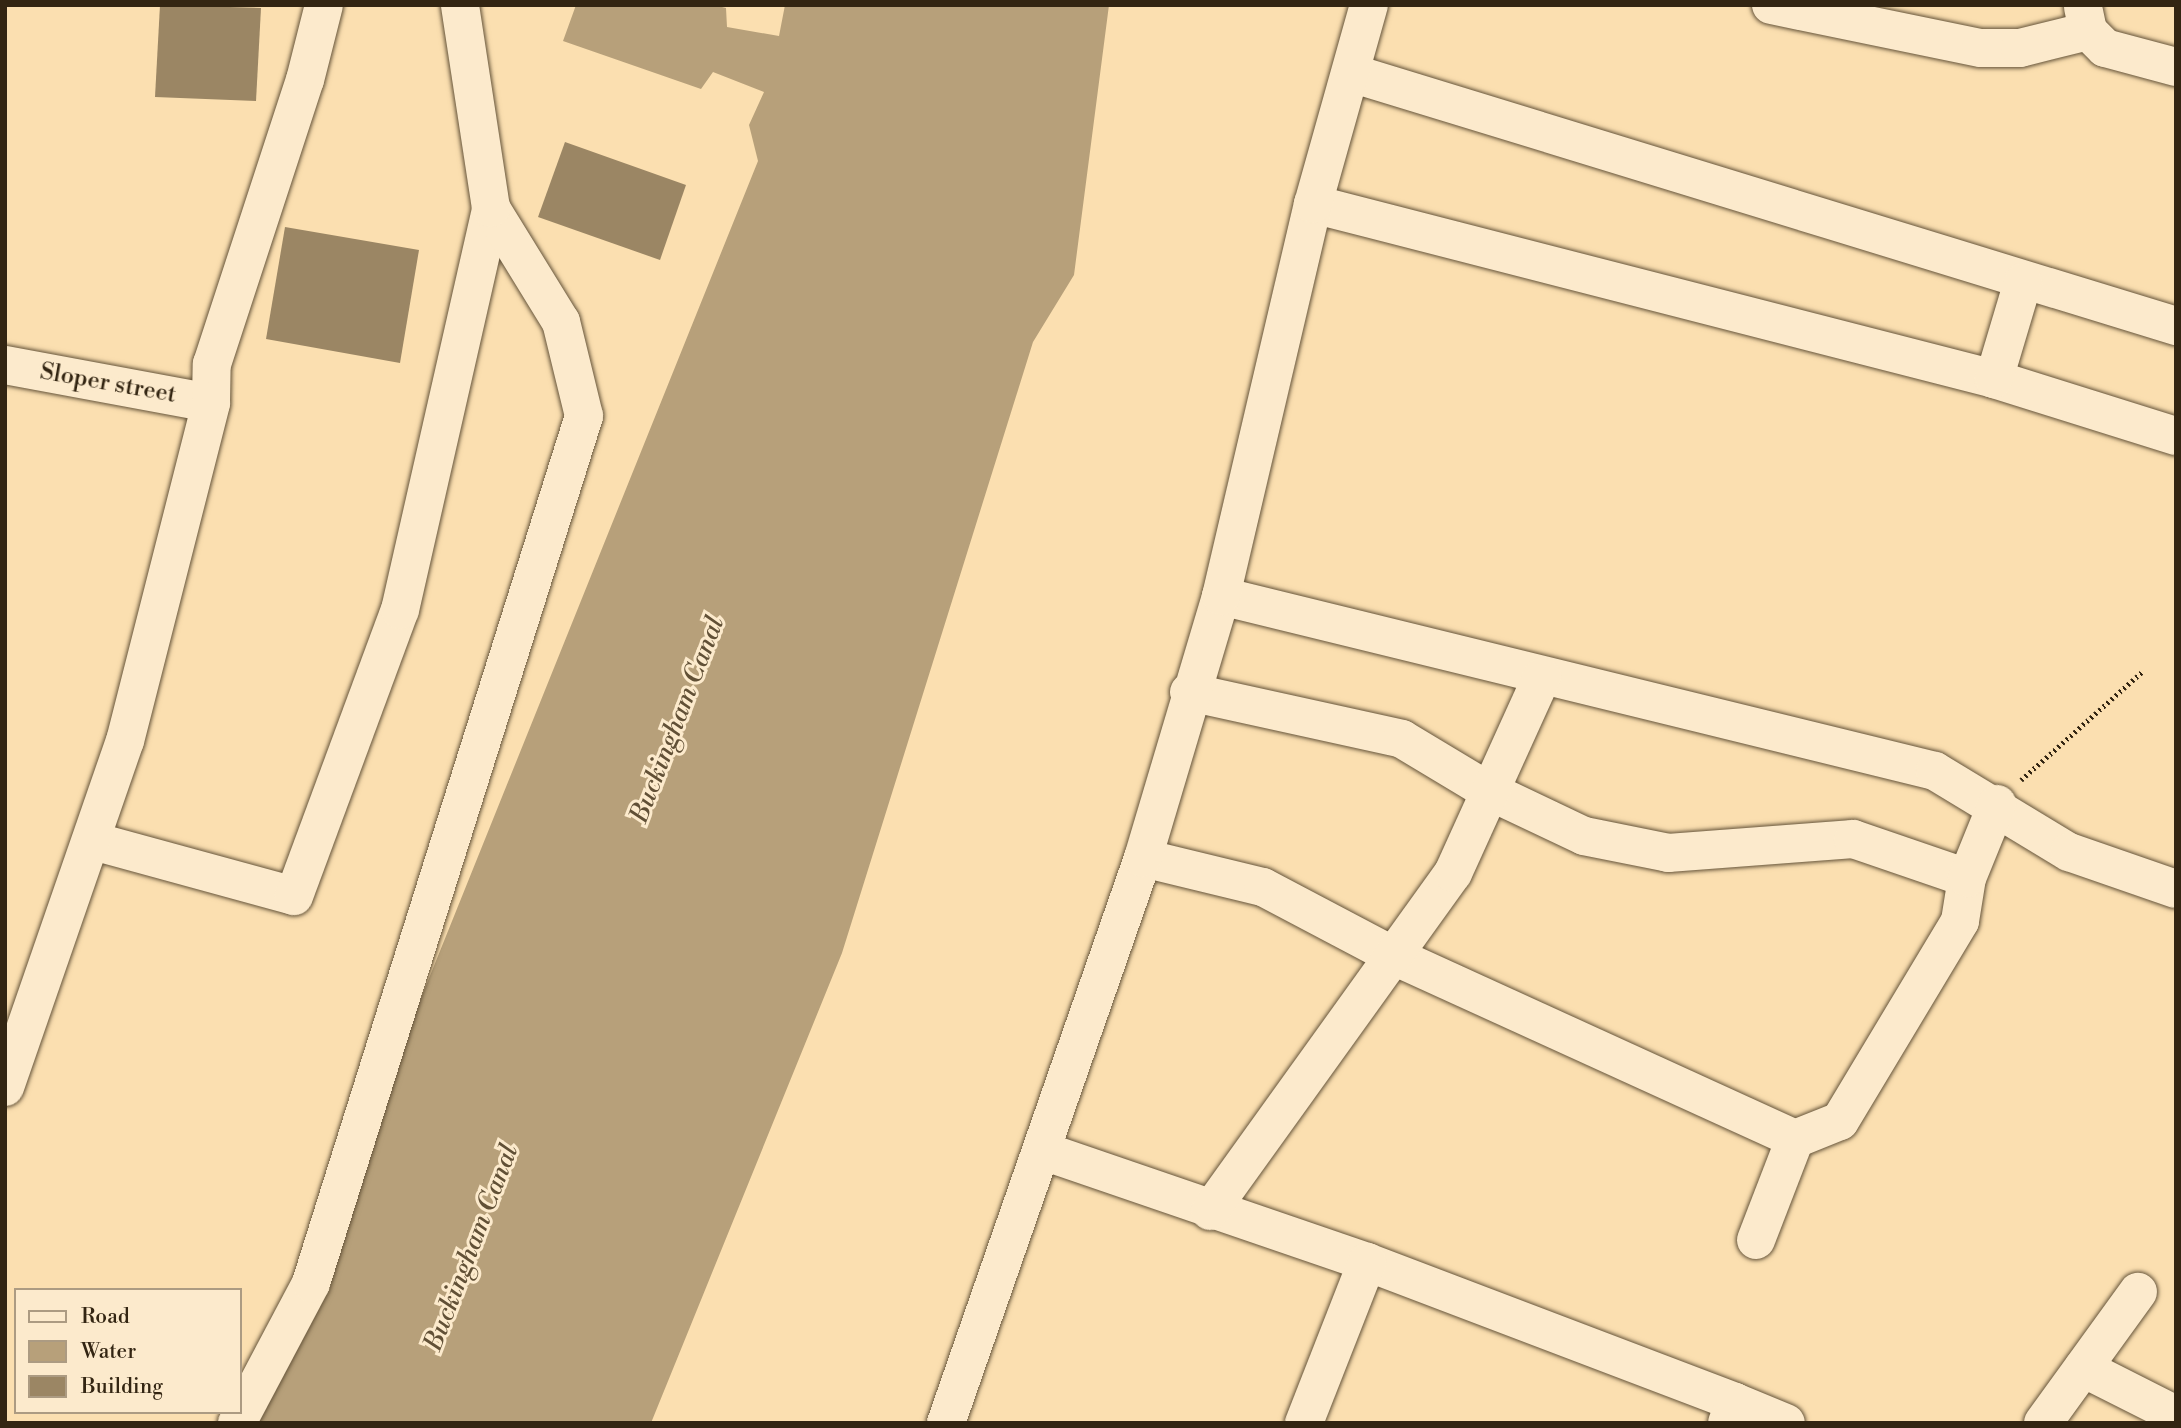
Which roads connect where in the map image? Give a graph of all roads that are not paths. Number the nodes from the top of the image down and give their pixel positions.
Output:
1 (324, 5) edge
2 (460, 5) edge
3 (1369, 5) edge
4 (1771, 5) edge
5 (2085, 18) edge
6 (2176, 67) edge
7 (1351, 73) junction
8 (1313, 204) junction
9 (491, 208) junction
10 (2023, 282) junction
11 (2176, 326) edge
12 (5, 365) edge
13 (1994, 379) junction
14 (211, 403) junction
15 (2176, 436) edge
16 (1221, 596) junction
17 (1542, 677) junction
18 (1189, 692) junction
19 (1487, 790) junction
20 (1997, 804) junction
21 (93, 841) junction
22 (1143, 858) junction
23 (1967, 878) junction
24 (2176, 889) edge
25 (1395, 957) junction
26 (5, 1087) edge
27 (1795, 1139) junction
28 (1044, 1151) junction
29 (1210, 1211) junction
30 (1756, 1240) dead end
31 (1367, 1262) junction
32 (2138, 1292) dead end
33 (2083, 1368) junction
34 (1731, 1412) edge
35 (242, 1414) edge
36 (2176, 1415) edge
37 (946, 1423) edge
38 (1304, 1423) edge
39 (1786, 1423) edge
40 (2043, 1423) edge

1 - 14 street
2 - 9 street
3 - 7 street
4 - 5 street
5 - 6 street
7 - 8 street
7 - 10 street
8 - 13 street
8 - 16 street
9 - 21 street
9 - 35 street
10 - 11 street
10 - 13 street
12 - 14 street, Sloper street
13 - 15 street
14 - 21 street
16 - 17 street
16 - 18 street
17 - 19 street
17 - 20 street
18 - 19 street
18 - 22 street
19 - 23 street
19 - 25 street
20 - 23 street
20 - 24 street
21 - 26 street
22 - 25 street
22 - 28 street
23 - 27 street
25 - 27 street
25 - 29 street
27 - 30 street
28 - 29 street
28 - 37 street
29 - 31 street
31 - 34 street
31 - 38 street
32 - 33 street
33 - 36 street
33 - 40 street
34 - 39 street

